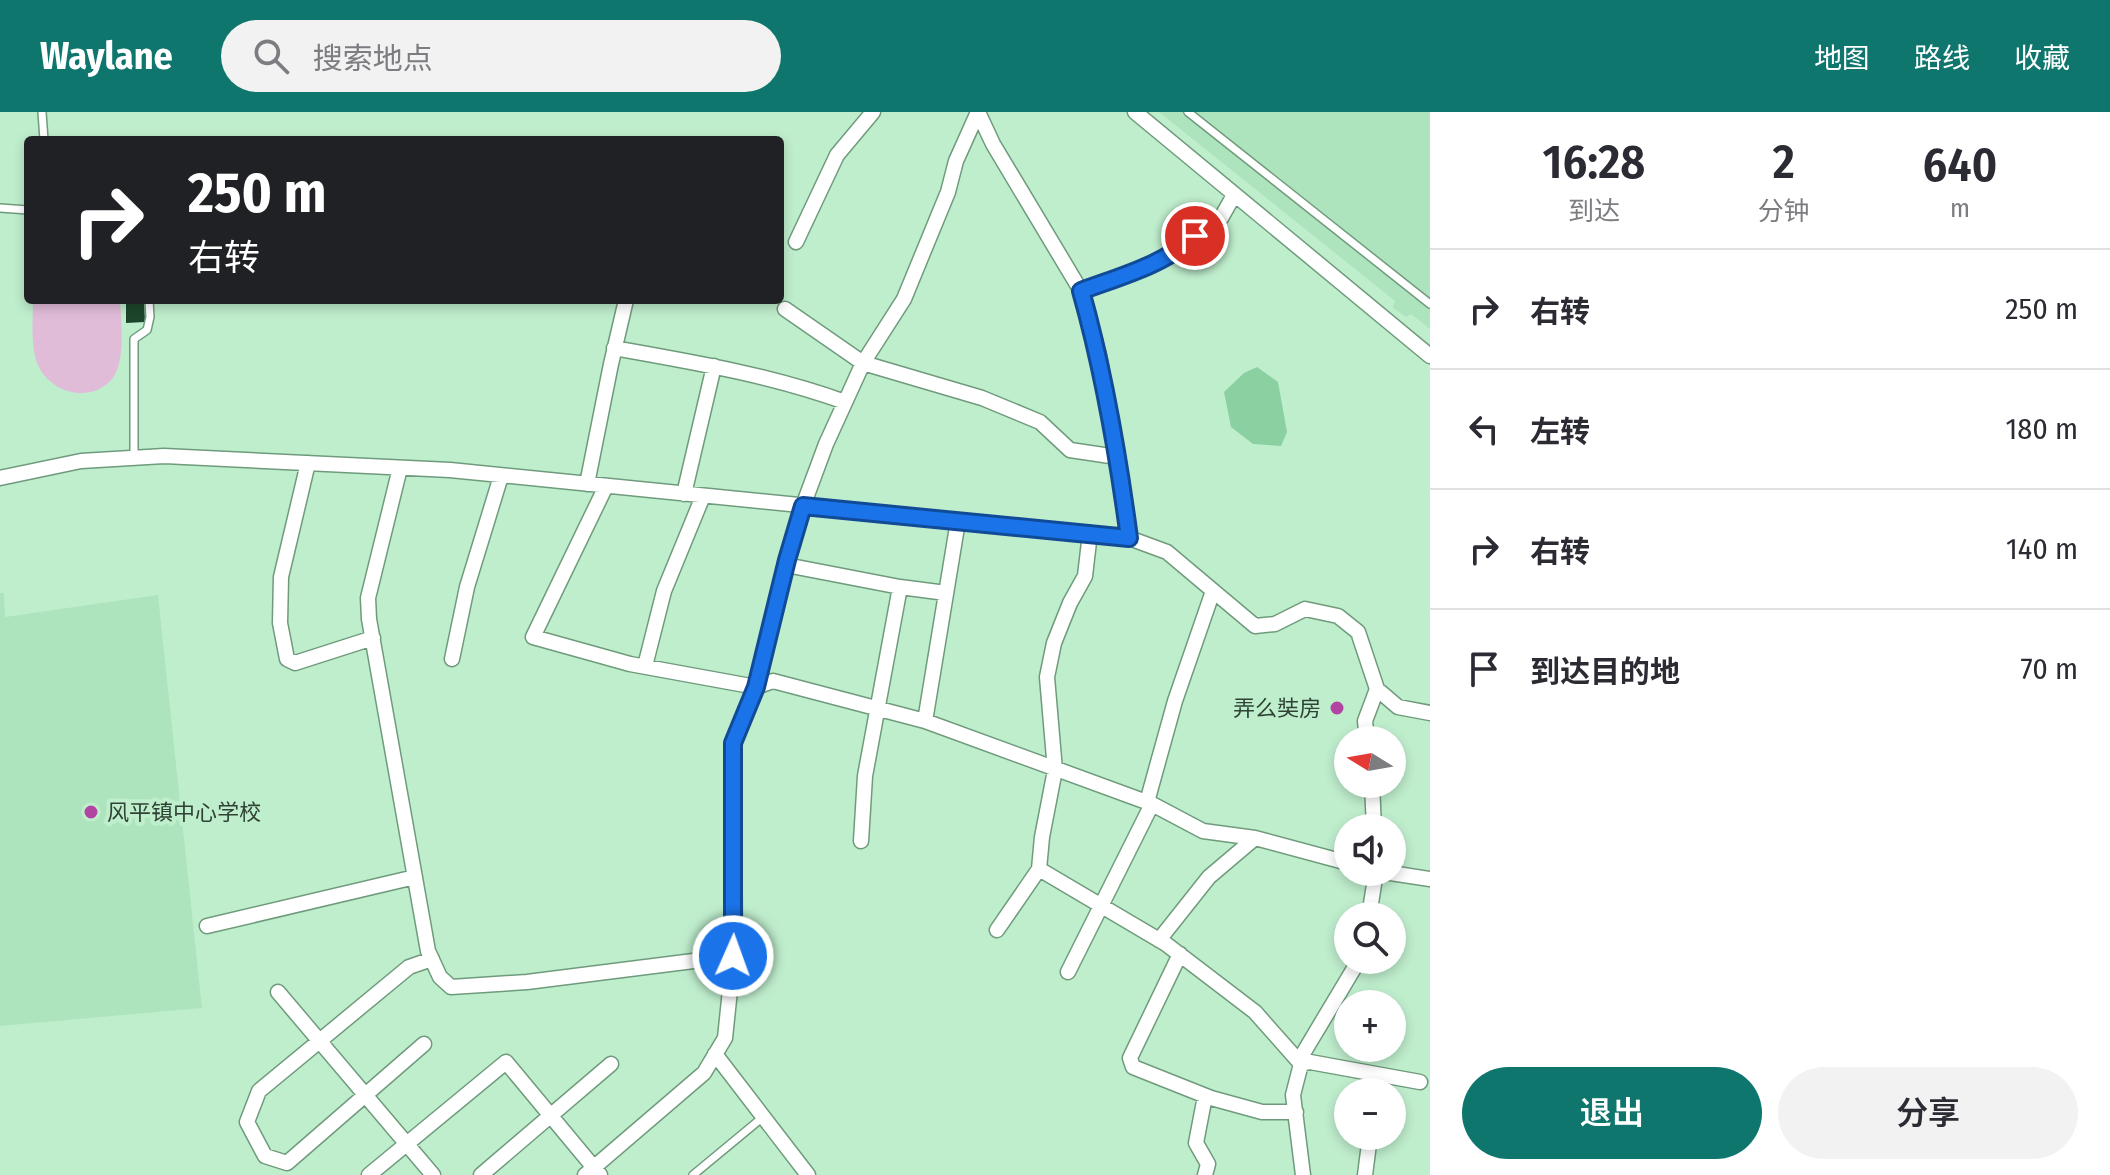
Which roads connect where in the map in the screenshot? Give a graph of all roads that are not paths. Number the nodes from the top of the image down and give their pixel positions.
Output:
1 (42, 112) edge
2 (873, 112) edge
3 (978, 112) edge
4 (1135, 112) edge
5 (1188, 112) edge
6 (44, 136) edge
7 (1234, 195) junction
8 (0, 208) edge
9 (24, 210) edge
10 (796, 242) dead end
11 (1081, 291) junction
12 (149, 304) edge
13 (625, 304) edge
14 (1430, 304) edge
15 (785, 309) dead end
16 (614, 348) junction
17 (1430, 356) edge
18 (863, 363) junction
19 (714, 366) junction
20 (845, 402) junction
21 (1117, 457) junction
22 (134, 458) junction
23 (308, 463) junction
24 (400, 468) junction
25 (501, 476) junction
26 (0, 478) edge
27 (587, 484) junction
28 (606, 486) junction
29 (684, 494) junction
30 (703, 496) junction
31 (803, 506) junction
32 (958, 521) junction
33 (1090, 533) junction
34 (1129, 538) junction
35 (786, 565) junction
36 (900, 587) junction
37 (1213, 591) junction
38 (946, 593) junction
39 (373, 638) junction
40 (764, 656) junction
41 (452, 659) dead end
42 (645, 666) junction
43 (773, 681) junction
44 (756, 687) junction
45 (1377, 689) junction
46 (878, 708) junction
47 (1430, 713) edge
48 (925, 721) junction
49 (1366, 726) edge
50 (1055, 770) junction
51 (1150, 803) junction
52 (1255, 838) junction
53 (861, 841) dead end
54 (1334, 859) edge
55 (1039, 869) junction
56 (1406, 875) edge
57 (415, 877) junction
58 (1430, 879) edge
59 (1101, 906) junction
60 (207, 926) dead end
61 (997, 930) dead end
62 (1159, 940) junction
63 (1180, 954) junction
64 (733, 956) junction
65 (432, 959) junction
66 (1068, 972) dead end
67 (1351, 974) edge
68 (278, 992) dead end
69 (320, 1042) junction
70 (424, 1044) dead end
71 (715, 1054) junction
72 (611, 1064) dead end
73 (1301, 1064) junction
74 (1379, 1075) junction
75 (1378, 1078) edge
76 (1420, 1082) dead end
77 (365, 1094) junction
78 (1205, 1096) junction
79 (1296, 1112) junction
80 (551, 1115) junction
81 (763, 1117) junction
82 (407, 1144) junction
83 (1368, 1150) edge
84 (593, 1172) edge
85 (799, 1172) edge
86 (369, 1175) edge
87 (433, 1175) edge
88 (481, 1175) edge
89 (693, 1175) edge
90 (1205, 1175) edge
91 (1303, 1175) edge
92 (1365, 1175) edge

1 - 6 lane
2 - 10 street
3 - 11 street
3 - 18 street
4 - 7 street
5 - 14 lane
7 - 11 street
7 - 17 street
8 - 9 lane
11 - 21 street
12 - 22 lane
13 - 16 street
15 - 18 street
16 - 19 street
16 - 27 street
18 - 20 street
18 - 21 street
19 - 20 street
19 - 29 street
20 - 31 street
21 - 34 street
22 - 23 street
22 - 26 street
23 - 24 street
23 - 39 street
24 - 25 street
24 - 39 street
25 - 27 street
25 - 41 street
27 - 28 street
28 - 29 street
28 - 42 street
29 - 30 street
30 - 31 street
30 - 42 street
31 - 32 street
31 - 35 street
32 - 33 street
32 - 38 street
33 - 34 street
33 - 50 street
34 - 37 street
35 - 36 street
35 - 40 street
36 - 38 street
36 - 46 street
37 - 45 street
37 - 51 street
38 - 48 street
39 - 57 street
40 - 43 street
40 - 44 street
42 - 44 street
43 - 44 street
43 - 46 street
44 - 64 street
45 - 47 street
45 - 49 street
46 - 48 street
46 - 53 street
48 - 50 street
50 - 51 street
50 - 55 street
51 - 52 street
51 - 59 street
52 - 54 street
52 - 62 street
55 - 59 street
55 - 61 street
56 - 58 street
57 - 60 street
57 - 65 street
59 - 62 street
59 - 66 street
62 - 63 street
63 - 73 street
63 - 78 street
64 - 65 street
64 - 71 street
65 - 69 street
67 - 73 street
68 - 69 street
69 - 77 street
69 - 77 street
70 - 77 street
71 - 81 street
71 - 84 street
72 - 80 street
73 - 74 street
73 - 79 street
74 - 75 street
74 - 76 street
77 - 82 street
78 - 79 street
78 - 90 street
79 - 91 street
80 - 82 street
80 - 84 street
80 - 88 street
81 - 85 street
81 - 89 lane
82 - 86 street
82 - 87 street
83 - 92 street

